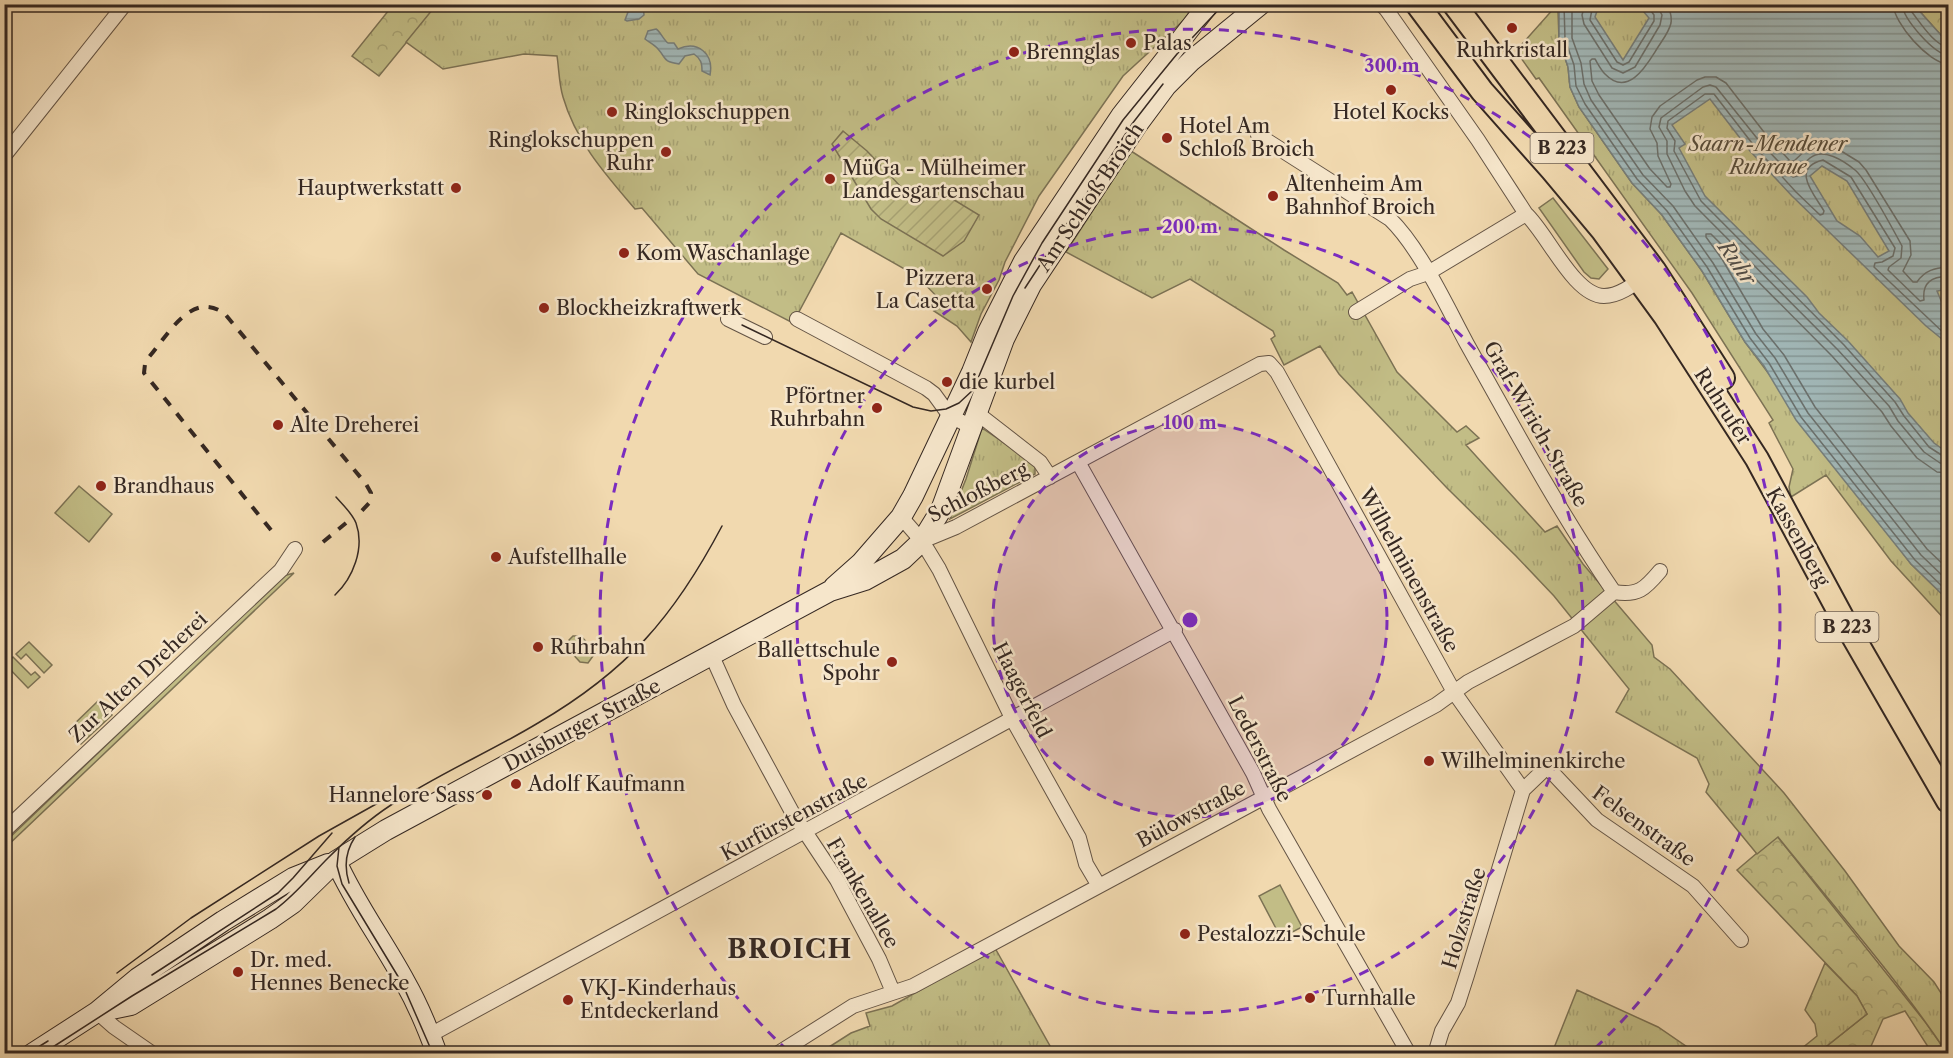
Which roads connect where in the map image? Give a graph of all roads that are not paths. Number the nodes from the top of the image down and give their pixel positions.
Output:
1 (125, 4) edge
2 (1209, 4) edge
3 (1262, 4) edge
4 (1381, 4) edge
5 (1418, 4) edge
6 (1454, 4) edge
7 (1258, 135) dead end
8 (4, 156) edge
9 (1527, 214) junction
10 (1428, 273) junction
11 (1646, 275) junction
12 (1356, 312) dead end
13 (728, 319) dead end
14 (797, 319) dead end
15 (765, 337) dead end
16 (1269, 363) joint
17 (950, 416) junction
18 (974, 420) junction
19 (1757, 459) joint
20 (1078, 462) junction
21 (1050, 477) junction
22 (901, 516) junction
23 (922, 541) junction
24 (295, 549) dead end
25 (1660, 571) dead end
26 (830, 591) junction
27 (1613, 593) junction
28 (1175, 630) junction
29 (712, 656) junction
30 (1454, 692) junction
31 (1013, 720) junction
32 (1523, 790) junction
33 (1263, 798) junction
34 (1948, 801) edge
35 (4, 831) edge
36 (805, 832) junction
37 (336, 861) junction
38 (1099, 886) junction
39 (1741, 940) dead end
40 (893, 992) junction
41 (97, 1012) junction
42 (433, 1044) edge
43 (32, 1053) edge
44 (153, 1053) edge
45 (777, 1053) edge
46 (1408, 1053) edge
47 (1435, 1053) edge

1 - 8 street
2 - 17 main road, Am Schloß Broich
3 - 18 main road, Am Schloß Broich
4 - 9 street
5 - 11 main road, Ruhrufer / B 223
6 - 11 main road, Ruhrufer / B 223
7 - 10 street, Graf-Wirich-Straße
9 - 10 street
9 - 11 street
10 - 12 street
10 - 27 street, Graf-Wirich-Straße
11 - 19 main road, Ruhrufer / B 223
13 - 15 street
14 - 17 street
16 - 20 street, Schloßberg
16 - 30 street, Wilhelminenstraße
17 - 18 street
17 - 22 main road, Am Schloß Broich
18 - 21 street, Schloßberg
18 - 23 main road, Am Schloß Broich
19 - 34 main road, Kassenberg / B 223
20 - 21 street, Schloßberg
20 - 28 street, Lederstraße
21 - 23 street, Schloßberg
22 - 23 street, Haagerfeld
22 - 26 main road, Duisburger Straße
23 - 26 main road, Duisburger Straße
23 - 31 street, Haagerfeld
24 - 35 street, Zur Alten Dreherei
25 - 27 street
26 - 29 main road, Duisburger Straße
27 - 30 street, Bülowstraße
28 - 31 street, Kurfürstenstraße
28 - 33 street, Lederstraße
29 - 36 street, Frankenallee
29 - 37 main road, Duisburger Straße
30 - 32 street, Wilhelminenstraße
30 - 33 street, Bülowstraße
31 - 36 street, Kurfürstenstraße
31 - 38 street, Haagerfeld
32 - 39 street, Felsenstraße
32 - 47 street, Holzstraße
33 - 38 street, Bülowstraße
33 - 46 street, Lederstraße
36 - 40 street, Frankenallee
36 - 42 street, Kurfürstenstraße
37 - 41 main road, Duisburger Straße
37 - 42 main road
38 - 40 street, Bülowstraße
40 - 45 street, Bülowstraße
41 - 43 main road, Duisburger Straße
41 - 44 street

